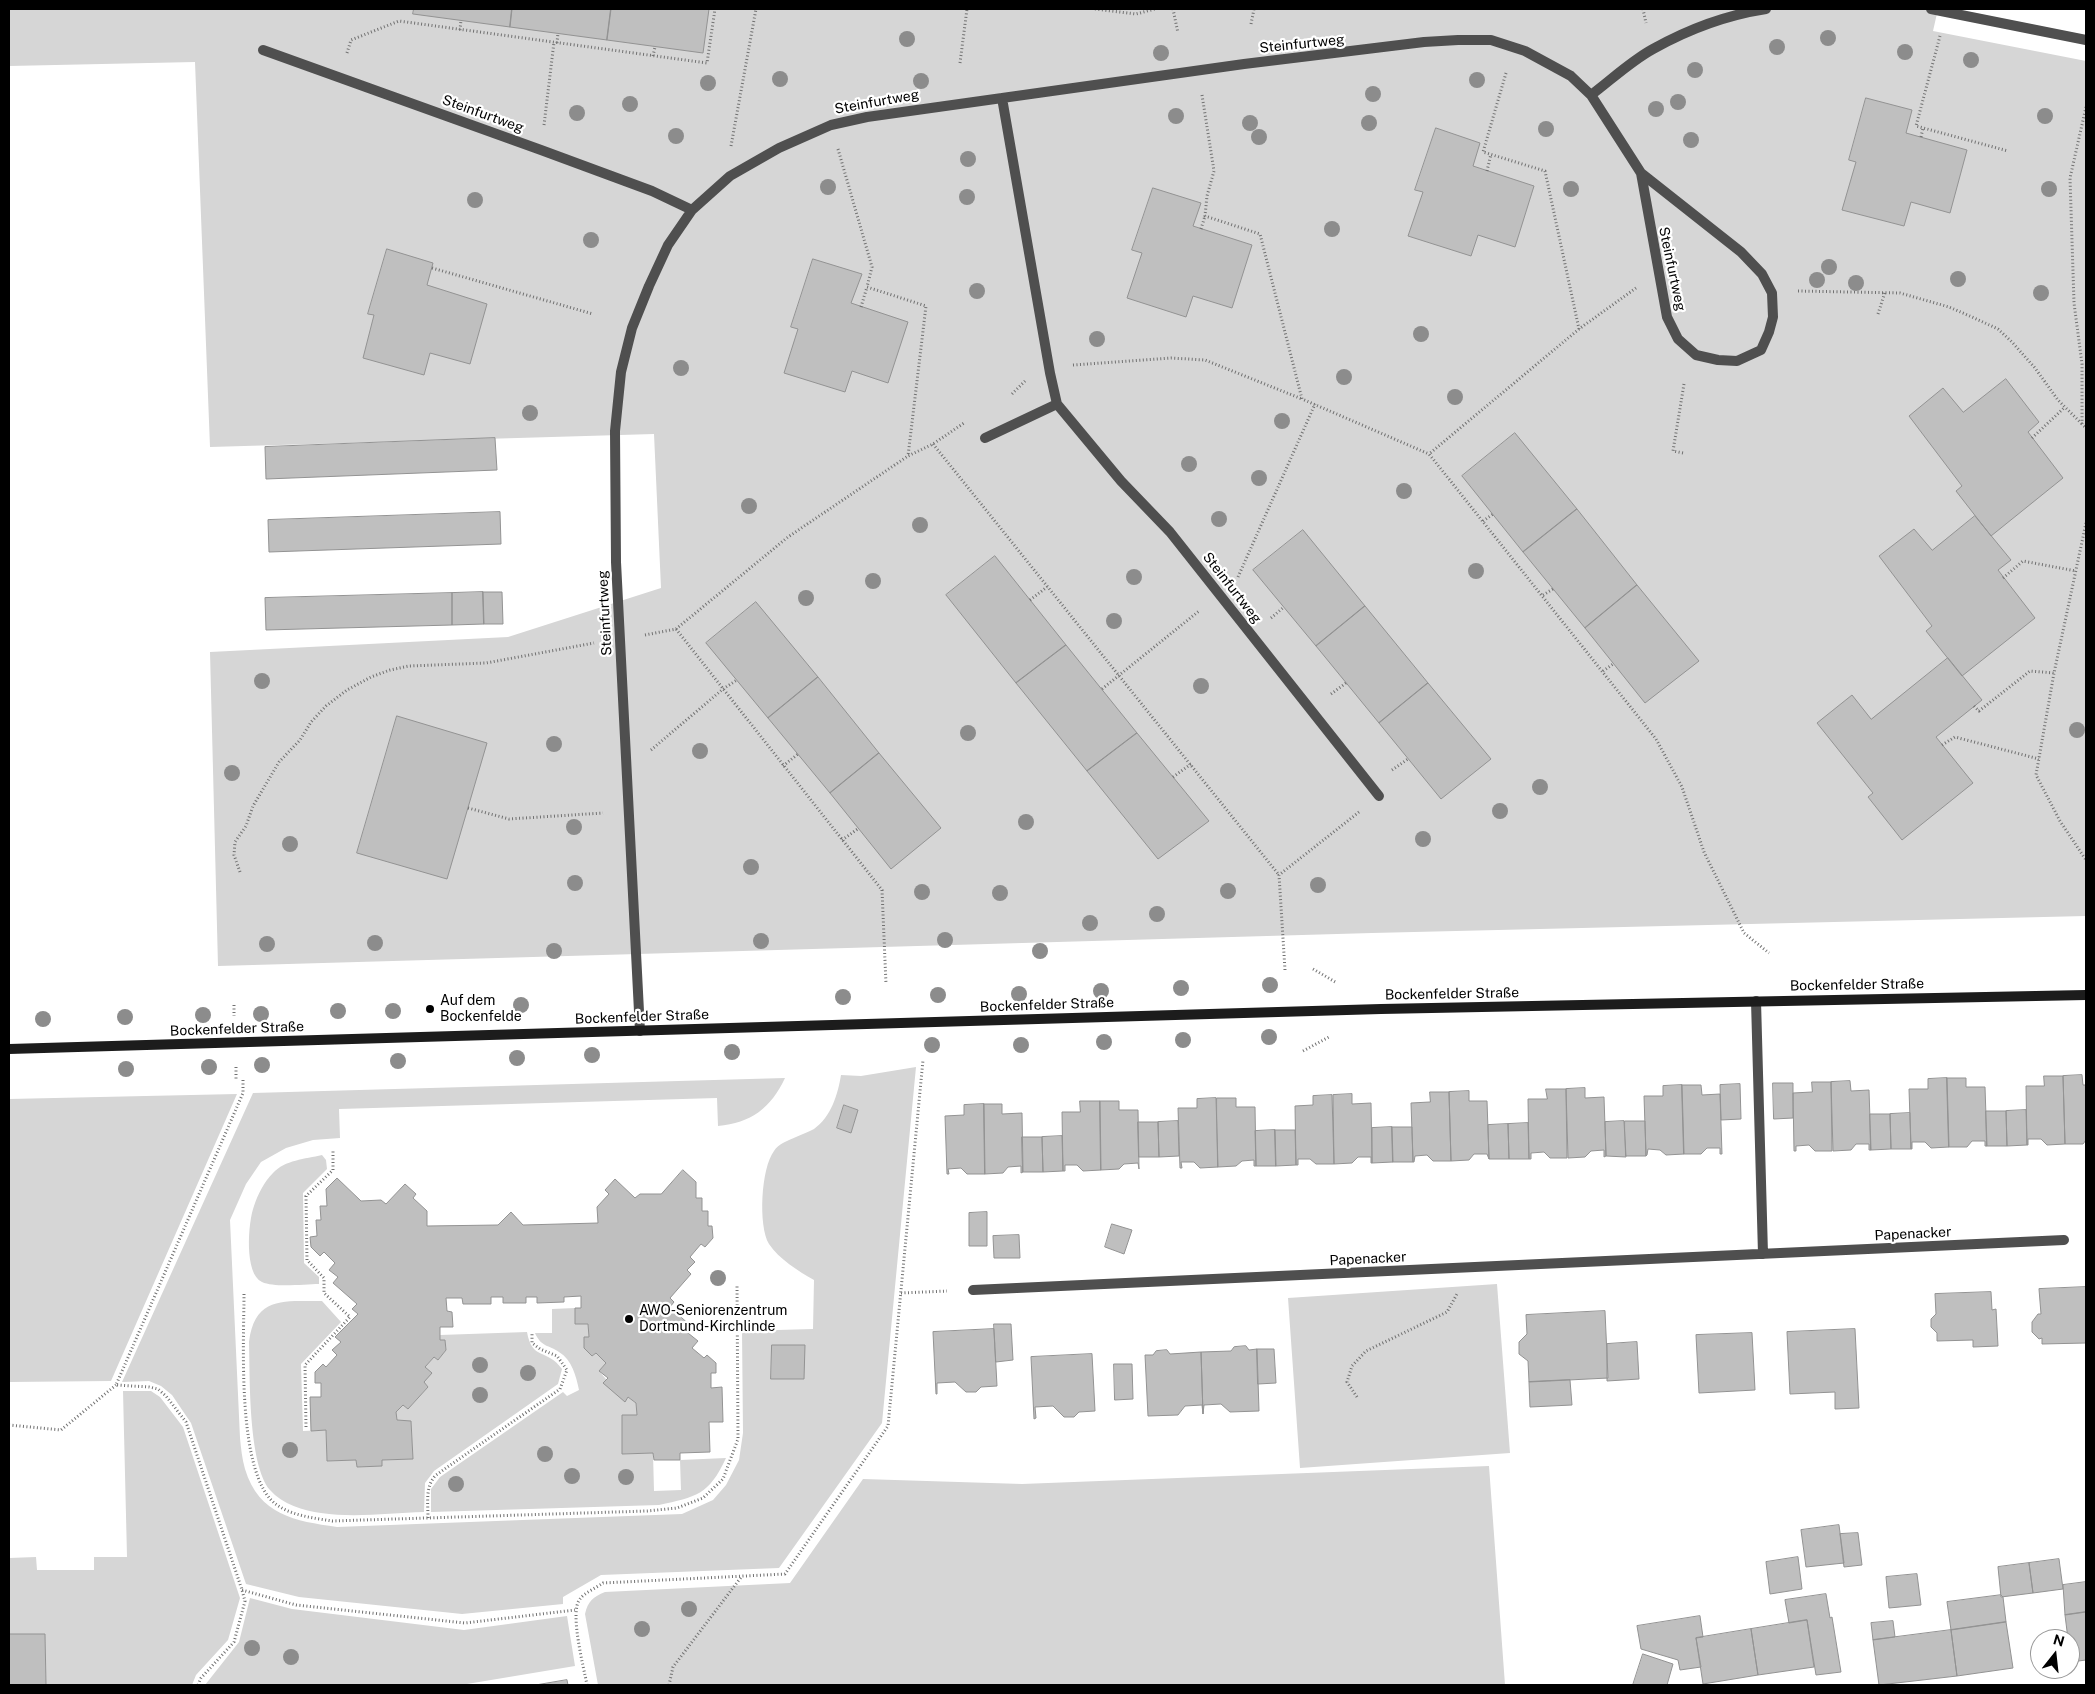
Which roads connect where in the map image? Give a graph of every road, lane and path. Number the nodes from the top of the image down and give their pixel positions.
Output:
1 (715, 9) edge
2 (756, 9) edge
3 (967, 9) edge
4 (1095, 9) edge
5 (1155, 9) edge
6 (1173, 9) edge
7 (1254, 9) edge
8 (1643, 9) edge
9 (1766, 9) edge
10 (1931, 9) edge
11 (1118, 10) edge
12 (1946, 11) junction
13 (461, 20) dead end
14 (1251, 24) dead end
15 (460, 30) junction
16 (1648, 32) dead end
17 (558, 33) dead end
18 (1178, 33) dead end
19 (2086, 40) edge
20 (556, 43) junction
21 (655, 47) dead end
22 (262, 50) dead end
23 (653, 56) junction
24 (960, 62) dead end
25 (1199, 71) junction
26 (339, 77) junction
27 (1500, 93) dead end
28 (1591, 95) junction
29 (1002, 98) junction
30 (2086, 107) edge
31 (546, 108) dead end
32 (831, 125) junction
33 (1923, 128) junction
34 (1921, 137) dead end
35 (2008, 151) dead end
36 (1491, 154) junction
37 (1487, 171) dead end
38 (1641, 174) junction
39 (730, 176) junction
40 (692, 210) junction
41 (1206, 216) junction
42 (1202, 229) dead end
43 (432, 268) dead end
44 (1658, 277) junction
45 (867, 287) junction
46 (1885, 292) junction
47 (1772, 293) junction
48 (861, 307) dead end
49 (593, 314) dead end
50 (1878, 314) dead end
51 (1579, 329) junction
52 (1050, 372) junction
53 (1684, 384) dead end
54 (1302, 399) junction
55 (1057, 404) junction
56 (1315, 404) junction
57 (2065, 407) junction
58 (964, 423) dead end
59 (2082, 424) junction
60 (2086, 428) edge
61 (985, 438) dead end
62 (2032, 438) dead end
63 (933, 444) junction
64 (1683, 453) dead end
65 (1429, 454) junction
66 (908, 456) junction
67 (1493, 514) dead end
68 (1483, 521) junction
69 (2086, 523) edge
70 (2076, 571) junction
71 (2003, 578) dead end
72 (1048, 586) junction
73 (1553, 589) dead end
74 (1220, 594) junction
75 (1543, 595) junction
76 (1030, 600) dead end
77 (676, 629) junction
78 (620, 639) junction
79 (1613, 664) dead end
80 (1603, 671) junction
81 (2054, 673) junction
82 (1119, 675) junction
83 (737, 680) dead end
84 (723, 689) junction
85 (1102, 689) dead end
86 (1974, 706) dead end
87 (1942, 745) dead end
88 (798, 754) dead end
89 (2039, 758) junction
90 (1190, 764) junction
91 (783, 766) junction
92 (628, 770) junction
93 (1173, 777) dead end
94 (1379, 796) joint
95 (468, 808) dead end
96 (630, 812) junction
97 (859, 828) dead end
98 (842, 840) junction
99 (2086, 860) edge
100 (240, 872) dead end
101 (1279, 876) junction
102 (1769, 953) dead end
103 (1285, 970) dead end
104 (886, 984) dead end
105 (2086, 995) edge
106 (1756, 1000) junction
107 (640, 1031) junction
108 (9, 1049) edge
109 (923, 1060) dead end
110 (243, 1079) dead end
111 (333, 1149) dead end
112 (2064, 1240) dead end
113 (1763, 1254) junction
114 (1457, 1268) junction
115 (737, 1284) dead end
116 (973, 1290) joint
117 (901, 1293) junction
118 (244, 1294) dead end
119 (532, 1334) dead end
120 (116, 1386) junction
121 (1357, 1397) dead end
122 (9, 1425) edge
123 (306, 1427) dead end
124 (428, 1518) junction
125 (743, 1576) junction
126 (242, 1590) junction
127 (576, 1610) junction
128 (198, 1685) edge
129 (587, 1685) edge
130 (669, 1685) edge

1 - 23 path
2 - 39 path
3 - 24 path
4 - 11 path
5 - 11 path
6 - 18 path
7 - 14 path
8 - 16 path
9 - 28 street
10 - 12 street
12 - 19 street
12 - 33 path
13 - 15 path
15 - 20 path
15 - 26 path
17 - 20 path
20 - 23 path
20 - 31 path
21 - 23 path
22 - 26 street, Steinfurtweg
25 - 28 street, Steinfurtweg
25 - 29 street, Steinfurtweg
25 - 41 path
26 - 40 street, Steinfurtweg
27 - 36 path
28 - 38 street, Steinfurtweg
29 - 32 street, Steinfurtweg
29 - 52 street, Steinfurtweg
30 - 59 path
32 - 39 street, Steinfurtweg
32 - 45 path
33 - 34 path
33 - 35 path
36 - 37 path
36 - 51 path
38 - 44 street, Steinfurtweg
38 - 47 street, Steinfurtweg
39 - 40 street, Steinfurtweg
40 - 78 street, Steinfurtweg
41 - 42 path
41 - 54 path
43 - 49 path
44 - 47 street, Steinfurtweg
44 - 51 path
45 - 48 path
45 - 66 path
46 - 47 path
46 - 50 path
46 - 57 path
51 - 65 path
52 - 54 path
52 - 55 street, Steinfurtweg
53 - 64 path
54 - 56 path
55 - 61 street
55 - 74 street, Steinfurtweg
56 - 65 path
56 - 74 path
57 - 59 path
57 - 62 path
58 - 63 path
59 - 60 path
63 - 66 path
63 - 72 path
65 - 68 path
66 - 77 path
67 - 68 path
68 - 75 path
69 - 70 path
70 - 71 path
70 - 81 path
72 - 76 path
72 - 82 path
73 - 75 path
74 - 82 path
74 - 94 street, Steinfurtweg
75 - 80 path
77 - 78 path
77 - 84 path
78 - 92 street, Steinfurtweg
78 - 100 path
79 - 80 path
80 - 102 path
81 - 86 path
81 - 89 path
82 - 85 path
82 - 90 path
83 - 84 path
84 - 91 path
84 - 92 path
87 - 89 path
88 - 91 path
89 - 99 path
90 - 93 path
90 - 101 path
91 - 98 path
92 - 96 street, Steinfurtweg
94 - 101 path
95 - 96 path
96 - 107 street, Steinfurtweg
97 - 98 path
98 - 104 path
101 - 103 path
105 - 106 main road, Bockenfelder Straße
106 - 107 main road, Bockenfelder Straße
106 - 113 street
107 - 108 main road, Bockenfelder Straße
109 - 117 path
110 - 120 path
111 - 123 path
112 - 113 street, Papenacker
113 - 114 street, Papenacker
114 - 116 street, Papenacker
114 - 121 path
115 - 124 path
116 - 117 path
117 - 125 path
118 - 124 path
119 - 124 path
120 - 122 path
120 - 126 path
125 - 127 path
125 - 130 path
126 - 127 path
126 - 128 path
127 - 129 path

